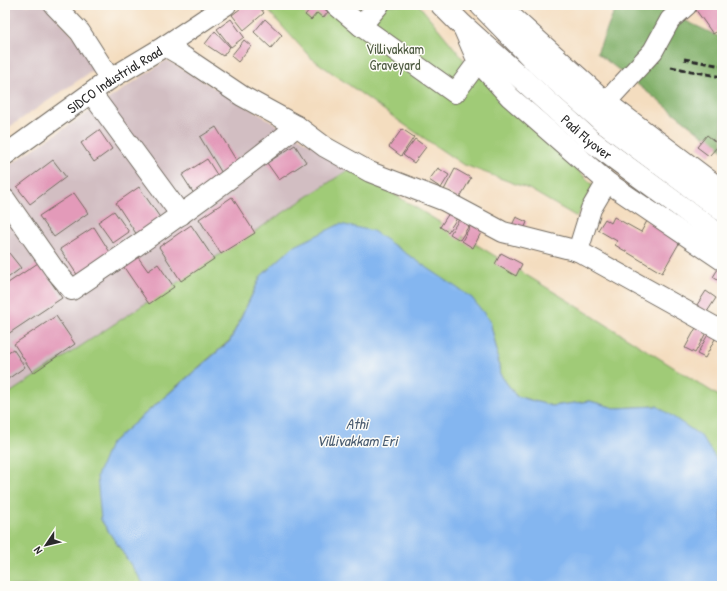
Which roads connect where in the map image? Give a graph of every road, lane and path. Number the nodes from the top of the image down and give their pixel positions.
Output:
1 (54, 5) edge
2 (226, 5) edge
3 (336, 5) edge
4 (379, 5) edge
5 (442, 5) edge
6 (687, 5) edge
7 (486, 11) edge
8 (462, 25) junction
9 (361, 26) junction
10 (165, 46) junction
11 (478, 62) junction
12 (110, 80) junction
13 (91, 93) junction
14 (606, 102) junction
15 (297, 126) junction
16 (5, 155) edge
17 (607, 182) junction
18 (722, 190) edge
19 (5, 199) edge
20 (722, 210) edge
21 (181, 215) junction
22 (722, 236) edge
23 (578, 251) junction
24 (722, 260) edge
25 (722, 331) edge

1 - 12 street
2 - 10 street, SIDCO Industrial Road
3 - 9 street
4 - 9 street
5 - 8 main road, Padi Flyover
6 - 14 street
7 - 14 street
7 - 20 main road, Padi Flyover
8 - 11 street
8 - 22 main road, Padi Flyover
9 - 11 street
10 - 12 street, SIDCO Industrial Road
10 - 15 street
11 - 17 street
12 - 13 street, SIDCO Industrial Road
13 - 16 street, SIDCO Industrial Road
13 - 21 street
14 - 18 street
15 - 21 street
15 - 23 street
17 - 23 street
17 - 24 street
19 - 21 street
23 - 25 street

